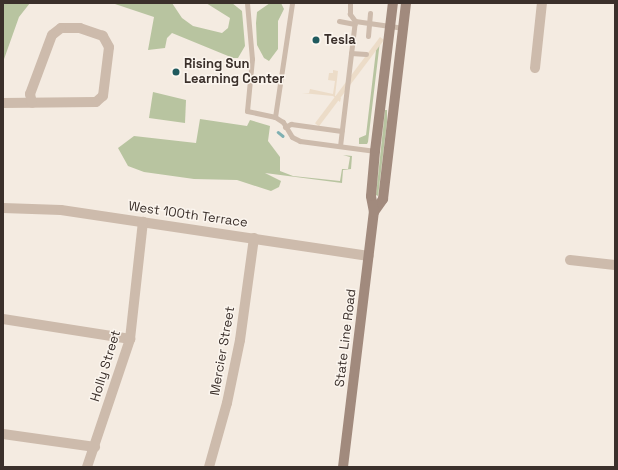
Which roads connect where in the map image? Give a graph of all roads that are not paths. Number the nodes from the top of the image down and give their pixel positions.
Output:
1 (247, 3) edge
2 (292, 3) edge
3 (350, 3) edge
4 (393, 3) edge
5 (406, 3) edge
6 (542, 3) edge
7 (370, 13) dead end
8 (339, 22) dead end
9 (355, 22) junction
10 (369, 23) junction
11 (390, 26) junction
12 (403, 28) junction
13 (368, 36) dead end
14 (351, 52) junction
15 (366, 54) dead end
16 (535, 68) dead end
17 (3, 103) edge
18 (32, 103) junction
19 (276, 117) junction
20 (285, 127) junction
21 (342, 131) junction
22 (340, 146) junction
23 (375, 151) junction
24 (3, 208) edge
25 (374, 212) junction
26 (143, 222) junction
27 (254, 238) junction
28 (369, 256) junction
29 (570, 260) dead end
30 (615, 265) edge
31 (3, 318) edge
32 (130, 339) junction
33 (3, 434) edge
34 (95, 447) junction
35 (87, 467) edge
36 (209, 467) edge
37 (343, 467) edge

1 - 19 lane
2 - 19 lane
3 - 9 lane
4 - 11 main road, State Line Road
5 - 12 main road, State Line Road
6 - 16 street
7 - 10 lane
8 - 9 lane
9 - 10 lane
9 - 14 lane
10 - 11 lane
10 - 13 lane
11 - 12 lane
11 - 23 main road, State Line Road
12 - 25 main road, State Line Road
14 - 15 lane
14 - 21 lane
17 - 18 street
18 - 18 street
19 - 20 lane
20 - 21 lane
20 - 22 lane
21 - 22 lane
22 - 23 lane
23 - 25 main road, State Line Road
24 - 26 street, West 100th Terrace
25 - 28 main road, State Line Road
26 - 27 street, West 100th Terrace
26 - 32 street, Holly Street
27 - 28 street, West 100th Terrace
27 - 36 street, Mercier Street
28 - 37 main road, State Line Road
29 - 30 street
31 - 32 street
32 - 34 street, Holly Street
33 - 34 street
34 - 35 street, Holly Street

